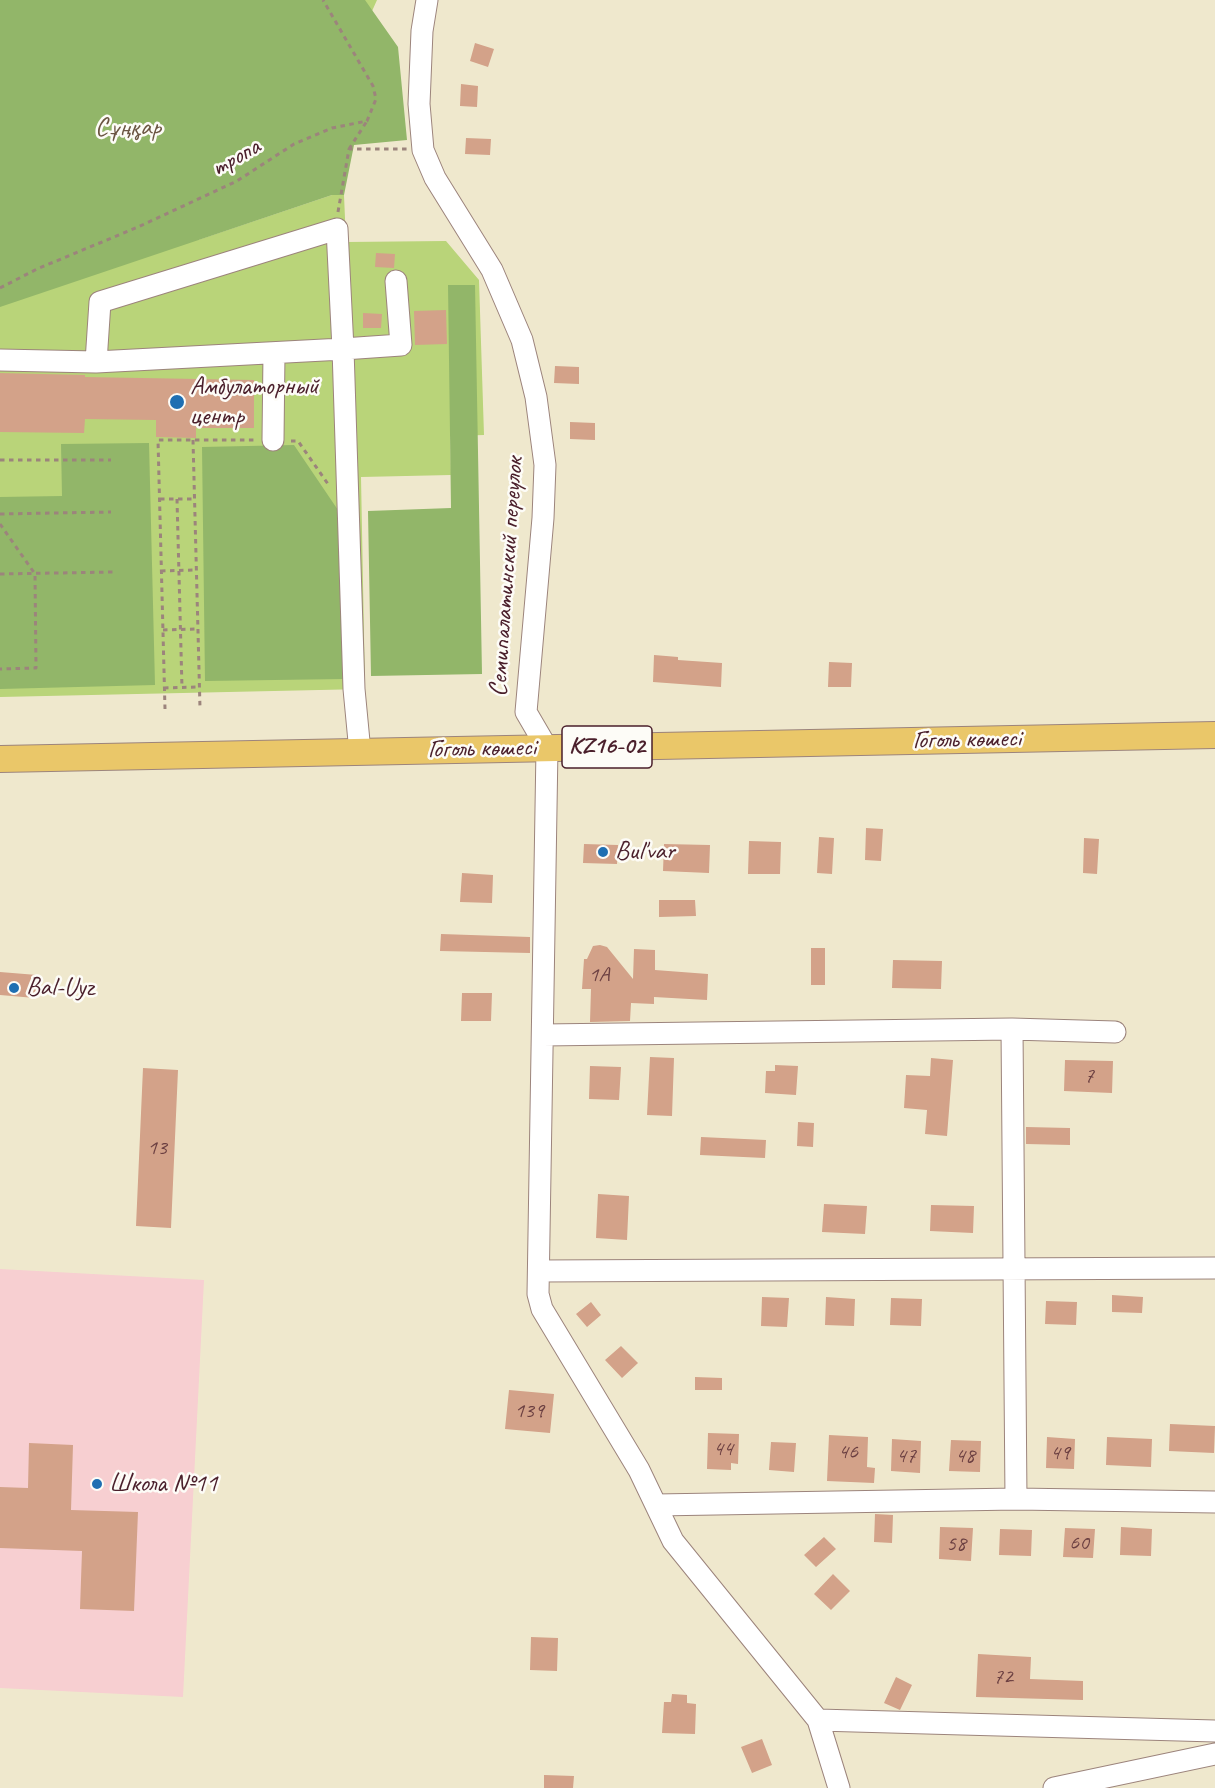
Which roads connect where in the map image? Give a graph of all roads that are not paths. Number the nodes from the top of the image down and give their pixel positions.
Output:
1 (427, 0) edge
2 (396, 281) dead end
3 (343, 349) junction
4 (274, 352) junction
5 (0, 360) edge
6 (96, 362) junction
7 (273, 440) road end
8 (1215, 735) edge
9 (547, 748) junction
10 (360, 752) junction
11 (0, 759) edge
12 (1012, 1029) junction
13 (1115, 1032) dead end
14 (543, 1035) junction
15 (1215, 1268) edge
16 (1013, 1269) junction
17 (539, 1271) junction
18 (1016, 1499) junction
19 (1215, 1502) edge
20 (656, 1505) junction
21 (818, 1720) junction
22 (1215, 1731) edge
23 (1215, 1755) edge
24 (839, 1788) edge
25 (1053, 1788) edge

1 - 9 street, Семипалатинский переулок
2 - 3 street
3 - 4 street
3 - 6 street
3 - 10 street
4 - 6 street
4 - 7 street
5 - 6 street
8 - 9 main road, Гоголь көшесі / KZ16-02
9 - 10 main road, Гоголь көшесі / KZ16-02
9 - 14 street
10 - 11 main road, Гоголь көшесі / KZ16-02
12 - 13 street
12 - 14 street
12 - 16 street
14 - 17 street
15 - 16 street
16 - 17 street
16 - 18 street
17 - 20 street
18 - 19 street
18 - 20 street
20 - 21 street
21 - 22 street
21 - 24 street
23 - 25 street

